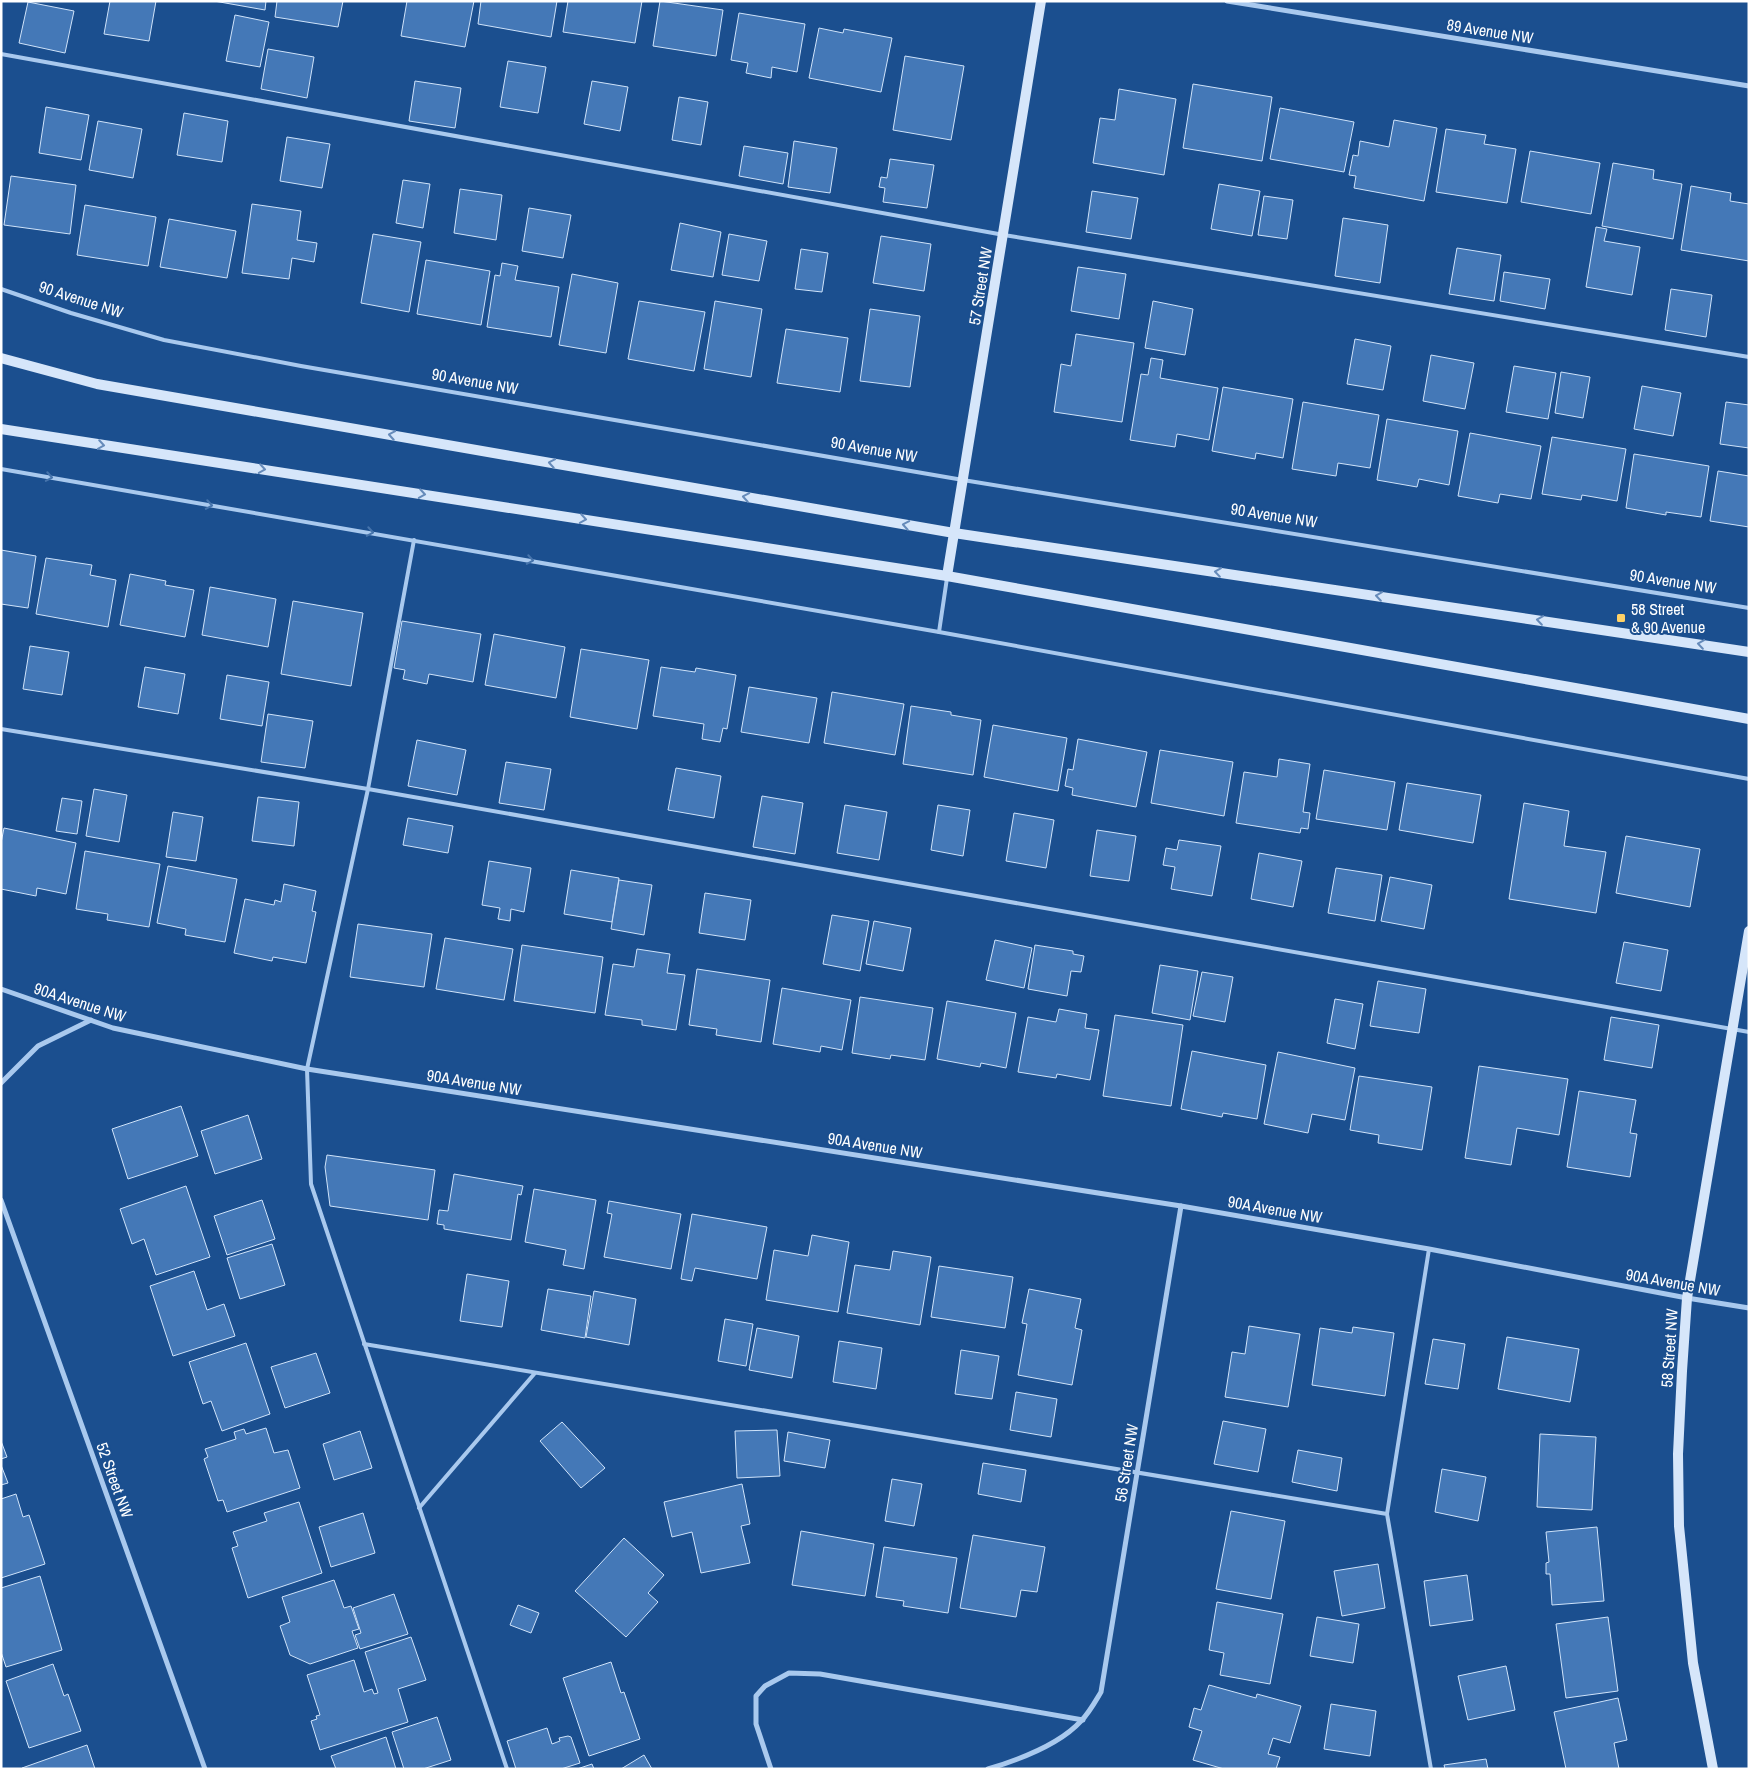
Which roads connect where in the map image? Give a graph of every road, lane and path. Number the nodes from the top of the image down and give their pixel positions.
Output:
1 (1041, 1) edge
2 (1227, 1) edge
3 (1, 54) edge
4 (1749, 86) edge
5 (1004, 235) junction
6 (1, 289) edge
7 (1, 358) edge
8 (1749, 358) edge
9 (1, 429) edge
10 (1, 469) edge
11 (963, 480) junction
12 (954, 533) junction
13 (414, 540) junction
14 (947, 576) junction
15 (1749, 608) edge
16 (939, 632) junction
17 (1749, 652) edge
18 (1749, 720) edge
19 (1, 729) edge
20 (1749, 779) edge
21 (368, 789) junction
22 (1749, 931) edge
23 (1, 990) edge
24 (91, 1020) junction
25 (1731, 1029) junction
26 (1749, 1032) edge
27 (307, 1068) junction
28 (1, 1083) edge
29 (1, 1200) edge
30 (1181, 1206) junction
31 (1429, 1249) junction
32 (1687, 1298) junction
33 (1749, 1308) edge
34 (364, 1344) junction
35 (535, 1373) junction
36 (1138, 1473) junction
37 (419, 1508) junction
38 (1387, 1514) junction
39 (1083, 1720) junction
40 (205, 1769) edge
41 (506, 1769) edge
42 (771, 1769) edge
43 (988, 1769) edge
44 (1431, 1769) edge
45 (1713, 1769) edge

1 - 5 main road, 57 Street NW
2 - 4 street, 89 Avenue NW
3 - 5 lane
5 - 8 lane
5 - 11 main road, 57 Street NW
6 - 11 lane, 90 Avenue NW
12 -> 7 main road
9 -> 14 main road
10 -> 13 lane
11 - 12 main road, 57 Street NW
11 - 15 lane, 90 Avenue NW
12 - 14 main road, 57 Street NW
17 -> 12 main road
13 -> 16 lane
13 - 21 lane
14 - 16 lane
14 - 18 main road
16 - 20 lane
19 - 21 lane
21 - 25 lane
21 - 27 lane
22 - 25 main road, 58 Street NW
23 - 24 street, 90A Avenue NW
24 - 27 street, 90A Avenue NW
24 - 28 street
25 - 26 lane
25 - 32 main road, 58 Street NW
27 - 30 street, 90A Avenue NW
27 - 34 lane
29 - 40 street, 52 Street NW
30 - 31 street, 90A Avenue NW
30 - 36 street, 56 Street NW
31 - 32 street, 90A Avenue NW
31 - 38 lane
32 - 33 street, 90A Avenue NW
32 - 45 main road, 58 Street NW
34 - 35 lane
34 - 37 lane
35 - 36 lane
35 - 37 lane
36 - 38 lane
36 - 39 street, 56 Street NW
37 - 41 lane
38 - 44 lane
39 - 42 street
39 - 43 street, 56 Street NW

